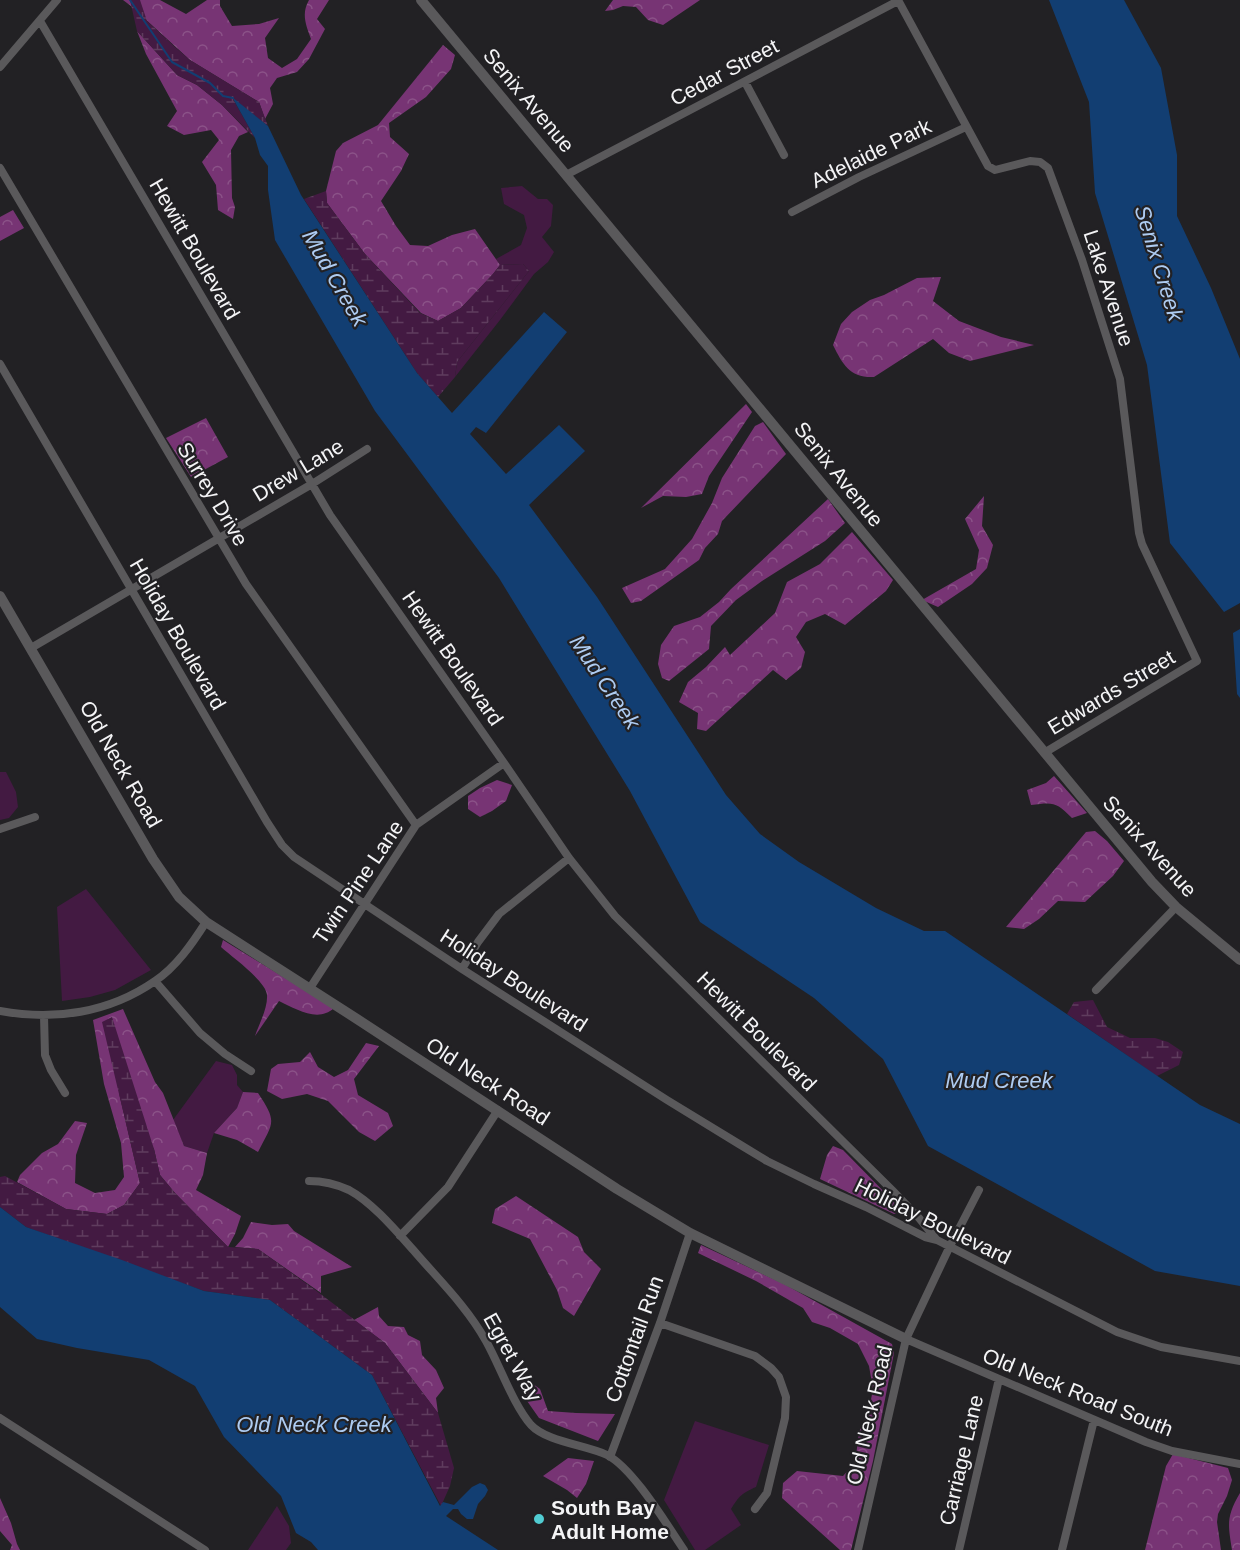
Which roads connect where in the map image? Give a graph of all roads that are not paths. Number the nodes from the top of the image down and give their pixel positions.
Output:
1 (57, 0) edge
2 (421, 0) edge
3 (898, 0) edge
4 (40, 21) junction
5 (0, 68) edge
6 (745, 82) junction
7 (966, 127) junction
8 (784, 155) dead end
9 (0, 168) edge
10 (566, 175) junction
11 (792, 212) dead end
12 (0, 364) edge
13 (367, 449) dead end
14 (312, 484) junction
15 (218, 538) junction
16 (131, 588) junction
17 (0, 596) edge
18 (30, 648) junction
19 (1197, 661) joint
20 (1044, 753) junction
21 (504, 763) junction
22 (35, 817) dead end
23 (416, 825) junction
24 (0, 829) edge
25 (569, 858) junction
26 (364, 903) junction
27 (1176, 908) junction
28 (206, 922) junction
29 (1240, 960) edge
30 (462, 969) junction
31 (155, 981) junction
32 (310, 988) junction
33 (1096, 990) dead end
34 (0, 1011) edge
35 (44, 1016) junction
36 (251, 1071) dead end
37 (65, 1093) dead end
38 (498, 1110) junction
39 (309, 1181) dead end
40 (979, 1190) dead end
41 (690, 1233) junction
42 (400, 1236) junction
43 (937, 1240) junction
44 (949, 1248) junction
45 (660, 1323) junction
46 (906, 1339) junction
47 (1240, 1360) edge
48 (999, 1379) junction
49 (0, 1418) edge
50 (1094, 1420) junction
51 (610, 1457) junction
52 (1240, 1464) edge
53 (754, 1509) dead end
54 (205, 1550) edge
55 (684, 1550) edge
56 (858, 1550) edge
57 (958, 1550) edge
58 (1062, 1550) edge

1 - 4 street
2 - 10 street, Senix Avenue
3 - 6 street, Cedar Street
3 - 7 street, Lake Avenue
4 - 5 street
4 - 14 street, Hewitt Boulevard
6 - 8 street
6 - 10 street, Cedar Street
7 - 11 street, Adelaide Park
7 - 19 street, Lake Avenue
9 - 15 street, Surrey Drive
10 - 20 street, Senix Avenue
12 - 16 street, Holiday Boulevard
13 - 14 street, Drew Lane
14 - 15 street, Drew Lane
14 - 21 street, Hewitt Boulevard
15 - 16 street, Drew Lane
15 - 23 street, Surrey Drive
16 - 18 street, Drew Lane
16 - 26 street, Holiday Boulevard
17 - 18 street, Old Neck Road
18 - 28 street, Old Neck Road
19 - 20 street, Edwards Street
20 - 27 street, Senix Avenue
21 - 23 street, Twin Pine Lane
21 - 25 street, Hewitt Boulevard
22 - 24 street
23 - 26 street, Twin Pine Lane
25 - 30 street
25 - 43 street, Hewitt Boulevard
26 - 30 street, Holiday Boulevard
26 - 32 street, Twin Pine Lane
27 - 29 street, Senix Avenue
27 - 33 street
28 - 31 street
28 - 32 street, Old Neck Road
30 - 43 street, Holiday Boulevard
31 - 35 street
31 - 36 street
32 - 38 street, Old Neck Road
34 - 35 street
35 - 37 street
38 - 41 street, Old Neck Road
38 - 42 street
39 - 42 street, Egret Way
40 - 44 street
41 - 45 street, Cottontail Run
41 - 46 street, Old Neck Road
42 - 51 street, Egret Way
43 - 44 street, Holiday Boulevard
44 - 46 street
44 - 47 street, Holiday Boulevard
45 - 51 street, Cottontail Run
45 - 53 street
46 - 48 street, Old Neck Road South
46 - 56 street, Old Neck Road
48 - 50 street, Old Neck Road South
48 - 57 street, Carriage Lane
49 - 54 street
50 - 52 street, Old Neck Road South
50 - 58 street
51 - 55 street, Egret Way

